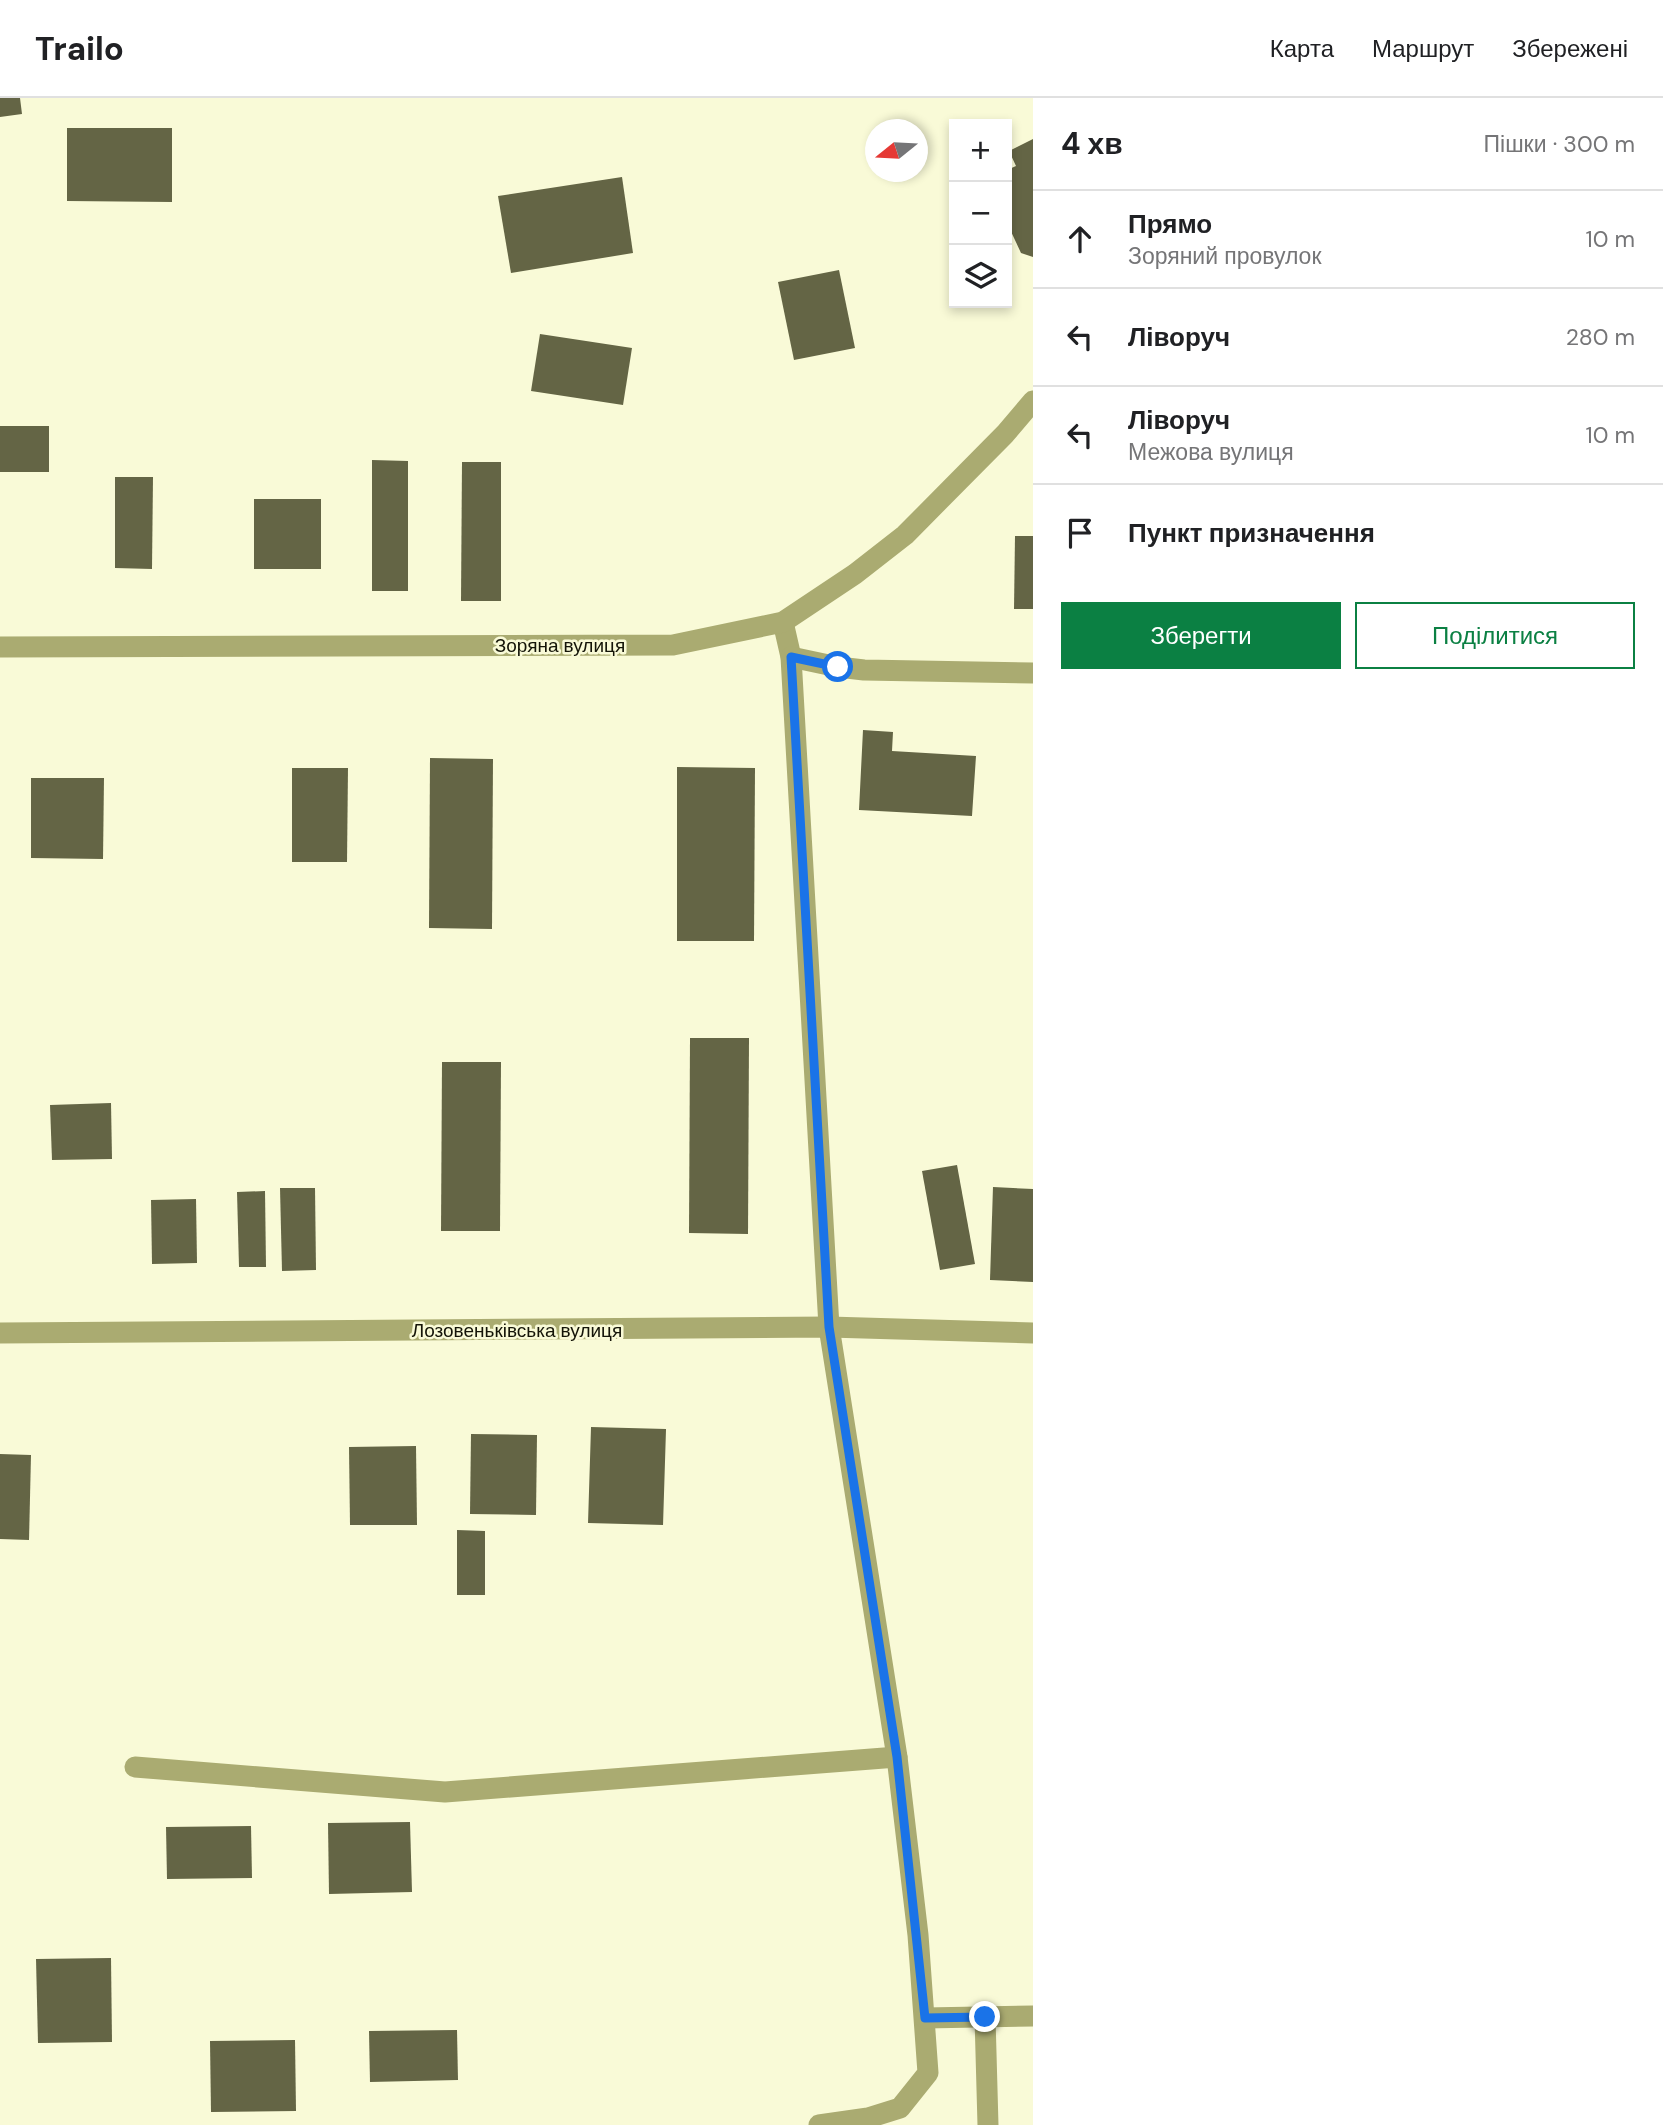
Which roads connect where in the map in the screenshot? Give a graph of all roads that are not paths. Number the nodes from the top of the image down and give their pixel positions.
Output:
1 (1033, 401) edge
2 (783, 622) junction
3 (0, 647) edge
4 (791, 657) junction
5 (1033, 673) edge
6 (829, 1327) junction
7 (0, 1333) edge
8 (1033, 1333) edge
9 (897, 1757) junction
10 (135, 1767) dead end
11 (985, 2017) junction
12 (1033, 2017) edge
13 (925, 2018) junction
14 (818, 2125) edge
15 (988, 2125) edge

1 - 2 street, Зоряна вулиця
2 - 3 street, Зоряна вулиця
2 - 4 street
4 - 5 street
4 - 6 street
6 - 7 street, Лозовеньківська вулиця
6 - 8 street, Лозовеньківська вулиця
6 - 9 street
9 - 10 street
9 - 13 street
11 - 12 street
11 - 13 street
11 - 15 street
13 - 14 street

